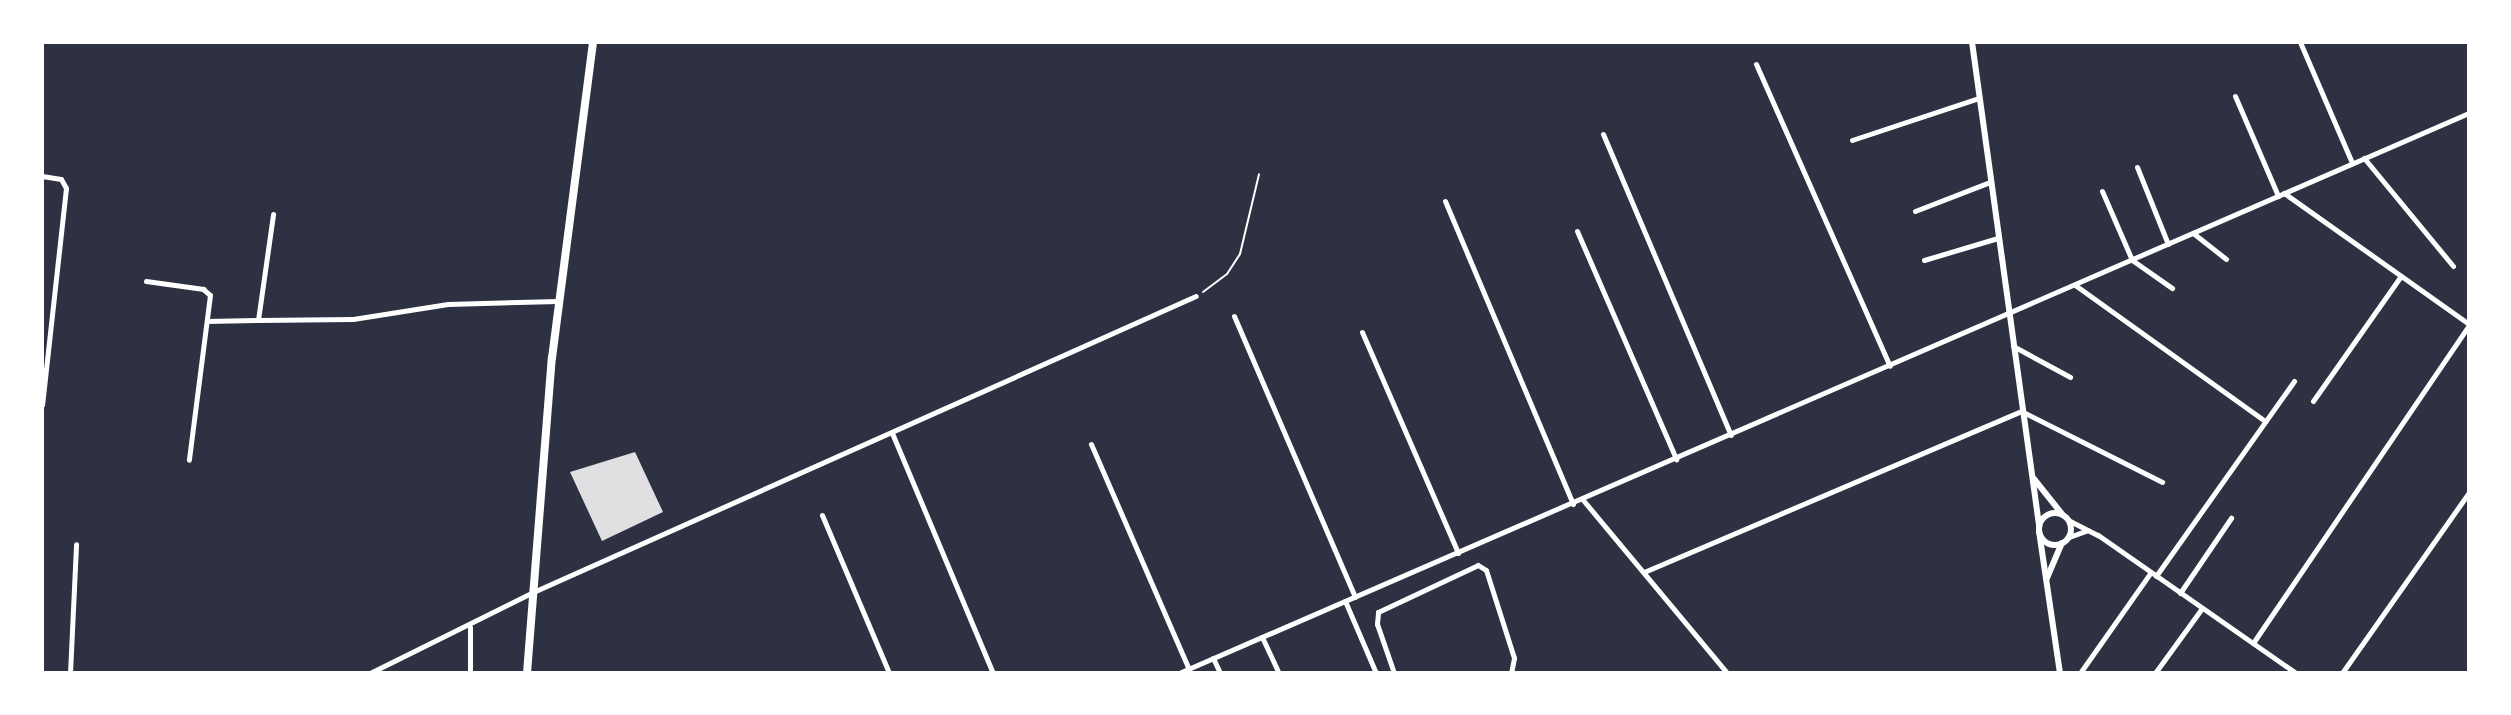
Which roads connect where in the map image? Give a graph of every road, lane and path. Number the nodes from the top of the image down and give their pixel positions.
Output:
1 (593, 42) edge
2 (1972, 42) edge
3 (2300, 42) edge
4 (1756, 64) dead end
5 (2235, 96) dead end
6 (1979, 98) junction
7 (2469, 113) edge
8 (1603, 135) dead end
9 (1853, 140) dead end
10 (2364, 158) junction
11 (2352, 163) junction
12 (2137, 167) dead end
13 (1259, 174) dead end
14 (42, 176) edge
15 (1990, 182) junction
16 (2102, 191) dead end
17 (2281, 195) junction
18 (1445, 201) dead end
19 (1915, 211) dead end
20 (273, 214) dead end
21 (1577, 231) dead end
22 (2193, 233) junction
23 (1998, 238) junction
24 (2168, 244) junction
25 (2226, 258) dead end
26 (1924, 260) dead end
27 (2132, 260) junction
28 (2453, 266) dead end
29 (2400, 277) junction
30 (146, 281) dead end
31 (2075, 285) junction
32 (2172, 288) dead end
33 (1196, 296) joint
34 (558, 301) junction
35 (2009, 315) junction
36 (1234, 316) dead end
37 (258, 320) junction
38 (208, 321) junction
39 (2469, 325) edge
40 (1362, 332) dead end
41 (2013, 346) junction
42 (1890, 366) junction
43 (2070, 377) dead end
44 (2294, 381) dead end
45 (2313, 401) dead end
46 (42, 405) edge
47 (2021, 411) junction
48 (2265, 421) junction
49 (892, 433) junction
50 (1731, 435) junction
51 (1091, 444) dead end
52 (1676, 459) junction
53 (189, 460) dead end
54 (2033, 478) junction
55 (2162, 482) dead end
56 (2469, 492) edge
57 (1583, 500) junction
58 (1573, 504) junction
59 (822, 514) dead end
60 (2066, 517) junction
61 (2231, 518) dead end
62 (2039, 529) junction
63 (2088, 530) junction
64 (2069, 537) junction
65 (2062, 543) junction
66 (76, 544) dead end
67 (1458, 553) junction
68 (1644, 572) junction
69 (2153, 574) junction
70 (2045, 583) junction
71 (531, 593) junction
72 (2180, 593) junction
73 (1355, 597) junction
74 (1345, 601) junction
75 (2202, 608) junction
76 (470, 627) junction
77 (1262, 637) junction
78 (2253, 643) junction
79 (1213, 658) junction
80 (2285, 666) junction
81 (1189, 668) junction
82 (70, 673) edge
83 (370, 673) edge
84 (470, 673) edge
85 (527, 673) edge
86 (889, 673) edge
87 (993, 673) edge
88 (1179, 673) edge
89 (1220, 673) edge
90 (1279, 673) edge
91 (1376, 673) edge
92 (1394, 673) edge
93 (1511, 673) edge
94 (1727, 673) edge
95 (2058, 673) edge
96 (2080, 673) edge
97 (2155, 673) edge
98 (2280, 673) edge
99 (2295, 673) edge
100 (2342, 673) edge

1 - 34 main road
2 - 6 street
3 - 11 street
4 - 42 street
5 - 17 street
6 - 9 street
6 - 15 street
7 - 10 street
8 - 50 street
10 - 11 street
10 - 28 street
11 - 17 street
12 - 24 street
13 - 33 path
14 - 46 street
15 - 19 street
15 - 23 street
16 - 27 street
17 - 22 street
17 - 29 street
18 - 58 street
20 - 37 street
21 - 52 street
22 - 24 street
22 - 25 street
23 - 26 street
23 - 35 street
24 - 27 street
27 - 31 street
27 - 32 street
29 - 39 street
29 - 45 street
30 - 38 street
31 - 35 street
31 - 48 street
33 - 49 street
34 - 37 street
34 - 71 main road
35 - 41 street
35 - 42 street
36 - 73 street
37 - 38 street
38 - 53 street
39 - 78 street
40 - 67 street
41 - 43 street
41 - 47 street
42 - 50 street
44 - 48 street
47 - 54 street
47 - 55 street
47 - 68 street
48 - 69 street
49 - 71 street
49 - 87 street
50 - 52 street
51 - 81 street
52 - 57 street
54 - 60 street
54 - 62 street
56 - 100 street
57 - 58 street
57 - 68 street
58 - 67 street
59 - 86 street
60 - 62 street
60 - 63 street
60 - 64 street
61 - 72 street
62 - 65 street
62 - 70 street
63 - 64 street
63 - 69 street
64 - 65 street
65 - 70 street
66 - 82 street
67 - 73 street
68 - 94 street
69 - 72 street
69 - 96 street
70 - 95 street
71 - 76 street
71 - 85 main road
72 - 75 street
73 - 74 street
74 - 77 street
74 - 91 street
75 - 78 street
75 - 97 street
76 - 83 street
76 - 84 street
77 - 79 street
77 - 90 street
78 - 80 street
79 - 81 street
79 - 89 street
80 - 98 street
80 - 99 street
81 - 88 street
92 - 93 street

